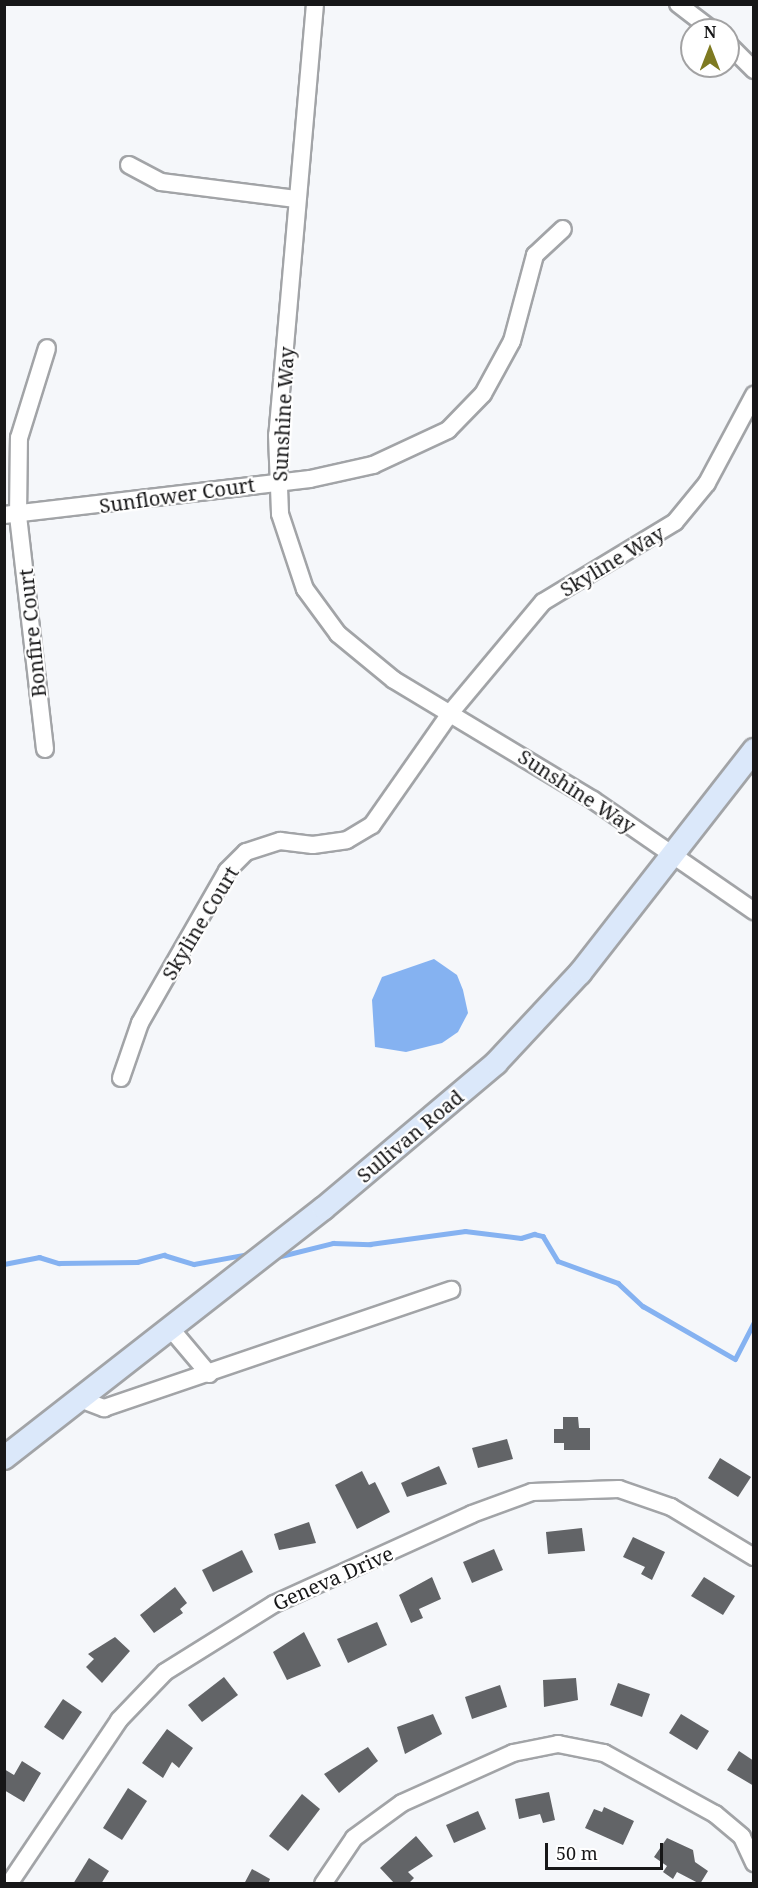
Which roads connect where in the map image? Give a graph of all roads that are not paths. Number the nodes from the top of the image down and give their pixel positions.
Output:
1 (315, 4) edge
2 (678, 4) edge
3 (696, 18) edge
4 (740, 56) edge
5 (753, 70) edge
6 (129, 165) dead end
7 (296, 199) junction
8 (563, 230) dead end
9 (47, 348) dead end
10 (753, 395) edge
11 (277, 482) junction
12 (11, 515) edge
13 (451, 712) junction
14 (45, 749) dead end
15 (753, 750) edge
16 (673, 854) junction
17 (753, 911) edge
18 (121, 1078) dead end
19 (451, 1290) dead end
20 (171, 1329) junction
21 (209, 1374) junction
22 (80, 1399) junction
23 (4, 1458) edge
24 (753, 1557) edge
25 (753, 1863) edge
26 (9, 1884) edge
27 (323, 1884) edge

1 - 7 street, Sunshine Way
2 - 3 street
4 - 5 street
6 - 7 street
7 - 11 street, Sunshine Way
8 - 11 street, Sunflower Court
9 - 12 street, Bonfire Court
10 - 13 street, Skyline Way
11 - 12 street, Sunflower Court
11 - 13 street, Sunshine Way
12 - 14 street, Bonfire Court
13 - 16 street, Sunshine Way
13 - 18 street, Skyline Court
15 - 16 street, Sullivan Road
16 - 17 street, Sunshine Way
16 - 20 street, Sullivan Road
19 - 21 street
20 - 21 street
20 - 22 street, Sullivan Road
21 - 22 street
22 - 23 street, Sullivan Road
24 - 26 street, Geneva Drive
25 - 27 street

